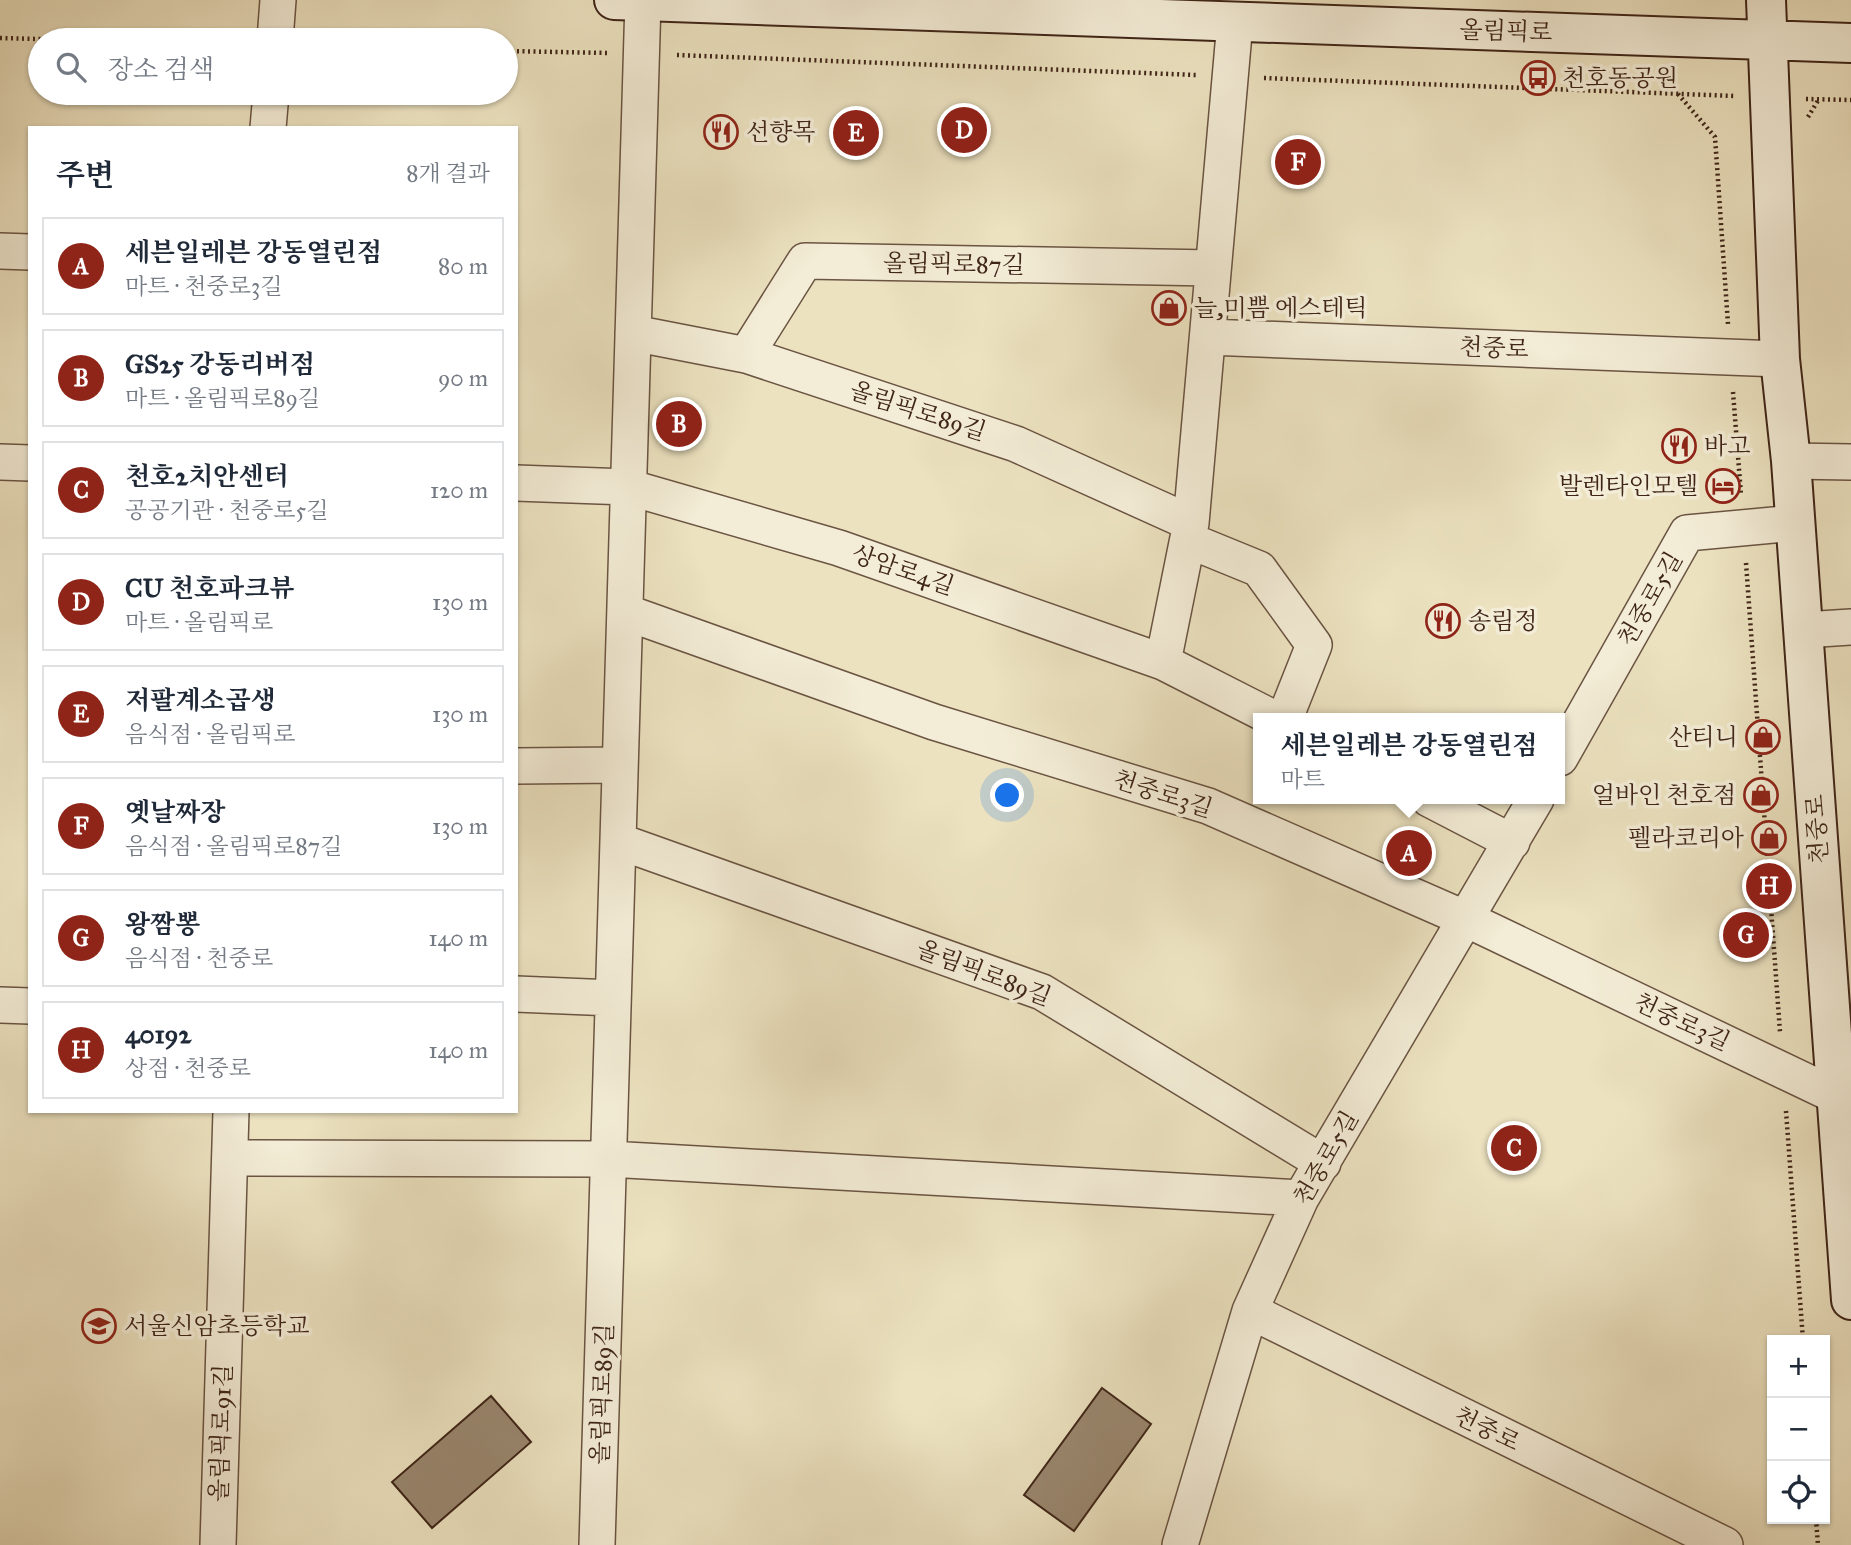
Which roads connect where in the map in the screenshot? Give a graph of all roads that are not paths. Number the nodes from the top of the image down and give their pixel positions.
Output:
1 (278, 0) edge
2 (1766, 0) edge
3 (629, 1) edge
4 (1010, 7) edge
5 (1236, 22) junction
6 (276, 28) edge
7 (1766, 40) junction
8 (1851, 43) edge
9 (270, 105) edge
10 (268, 126) edge
11 (0, 251) edge
12 (28, 251) edge
13 (1213, 268) junction
14 (633, 333) junction
15 (1208, 337) junction
16 (746, 355) junction
17 (1780, 359) junction
18 (1791, 461) junction
19 (0, 462) edge
20 (1851, 462) edge
21 (28, 463) edge
22 (518, 483) edge
23 (628, 488) junction
24 (1795, 523) junction
25 (1190, 531) junction
26 (625, 612) junction
27 (1851, 627) edge
28 (1804, 630) junction
29 (1163, 662) junction
30 (1263, 713) edge
31 (1287, 713) edge
32 (1565, 747) edge
33 (620, 765) junction
34 (518, 766) edge
35 (1439, 804) edge
36 (1533, 804) edge
37 (618, 841) junction
38 (1512, 842) junction
39 (1466, 919) junction
40 (518, 994) edge
41 (613, 998) junction
42 (0, 1005) edge
43 (28, 1006) edge
44 (1843, 1099) edge
45 (232, 1113) edge
46 (230, 1158) junction
47 (609, 1159) junction
48 (1322, 1163) junction
49 (1301, 1198) junction
50 (1851, 1300) edge
51 (1250, 1311) junction
52 (218, 1545) edge
53 (597, 1545) edge
54 (1180, 1545) edge
55 (1725, 1545) edge

1 - 6 street
2 - 7 street, 천중로
3 - 4 street, 올림픽로
3 - 14 street, 올림픽로89길
4 - 5 street, 올림픽로
5 - 7 street, 올림픽로
5 - 13 street
7 - 8 street, 올림픽로
7 - 17 street, 천중로
9 - 10 street
11 - 12 street
13 - 15 street
13 - 16 street, 올림픽로87길
14 - 16 street, 올림픽로89길
14 - 23 street, 올림픽로89길
15 - 17 street, 천중로
15 - 25 street
16 - 25 street, 올림픽로89길
17 - 18 street, 천중로
18 - 20 street
18 - 24 street, 천중로
19 - 21 street
22 - 23 street, 상암로4길
23 - 26 street, 올림픽로89길
23 - 29 street, 상암로4길
24 - 28 street, 천중로
24 - 32 street, 천중로5길
25 - 29 street
25 - 31 street
26 - 33 street, 올림픽로89길
26 - 39 street, 천중로3길
27 - 28 street
28 - 44 street, 천중로
29 - 30 street, 상암로4길
33 - 34 street
33 - 37 street, 올림픽로89길
35 - 38 street
36 - 38 street, 천중로5길
37 - 41 street, 올림픽로89길
37 - 48 street, 올림픽로89길
38 - 39 street, 천중로5길
39 - 44 street, 천중로3길
39 - 48 street, 천중로5길
40 - 41 street
41 - 47 street, 올림픽로89길
42 - 43 street
44 - 50 street, 천중로
45 - 46 street, 올림픽로91길
46 - 47 street
46 - 52 street, 올림픽로91길
47 - 49 street
47 - 53 street, 올림픽로89길
48 - 49 street, 천중로5길
49 - 51 street, 천중로5길
51 - 54 street, 천중로5길
51 - 55 street, 천중로

